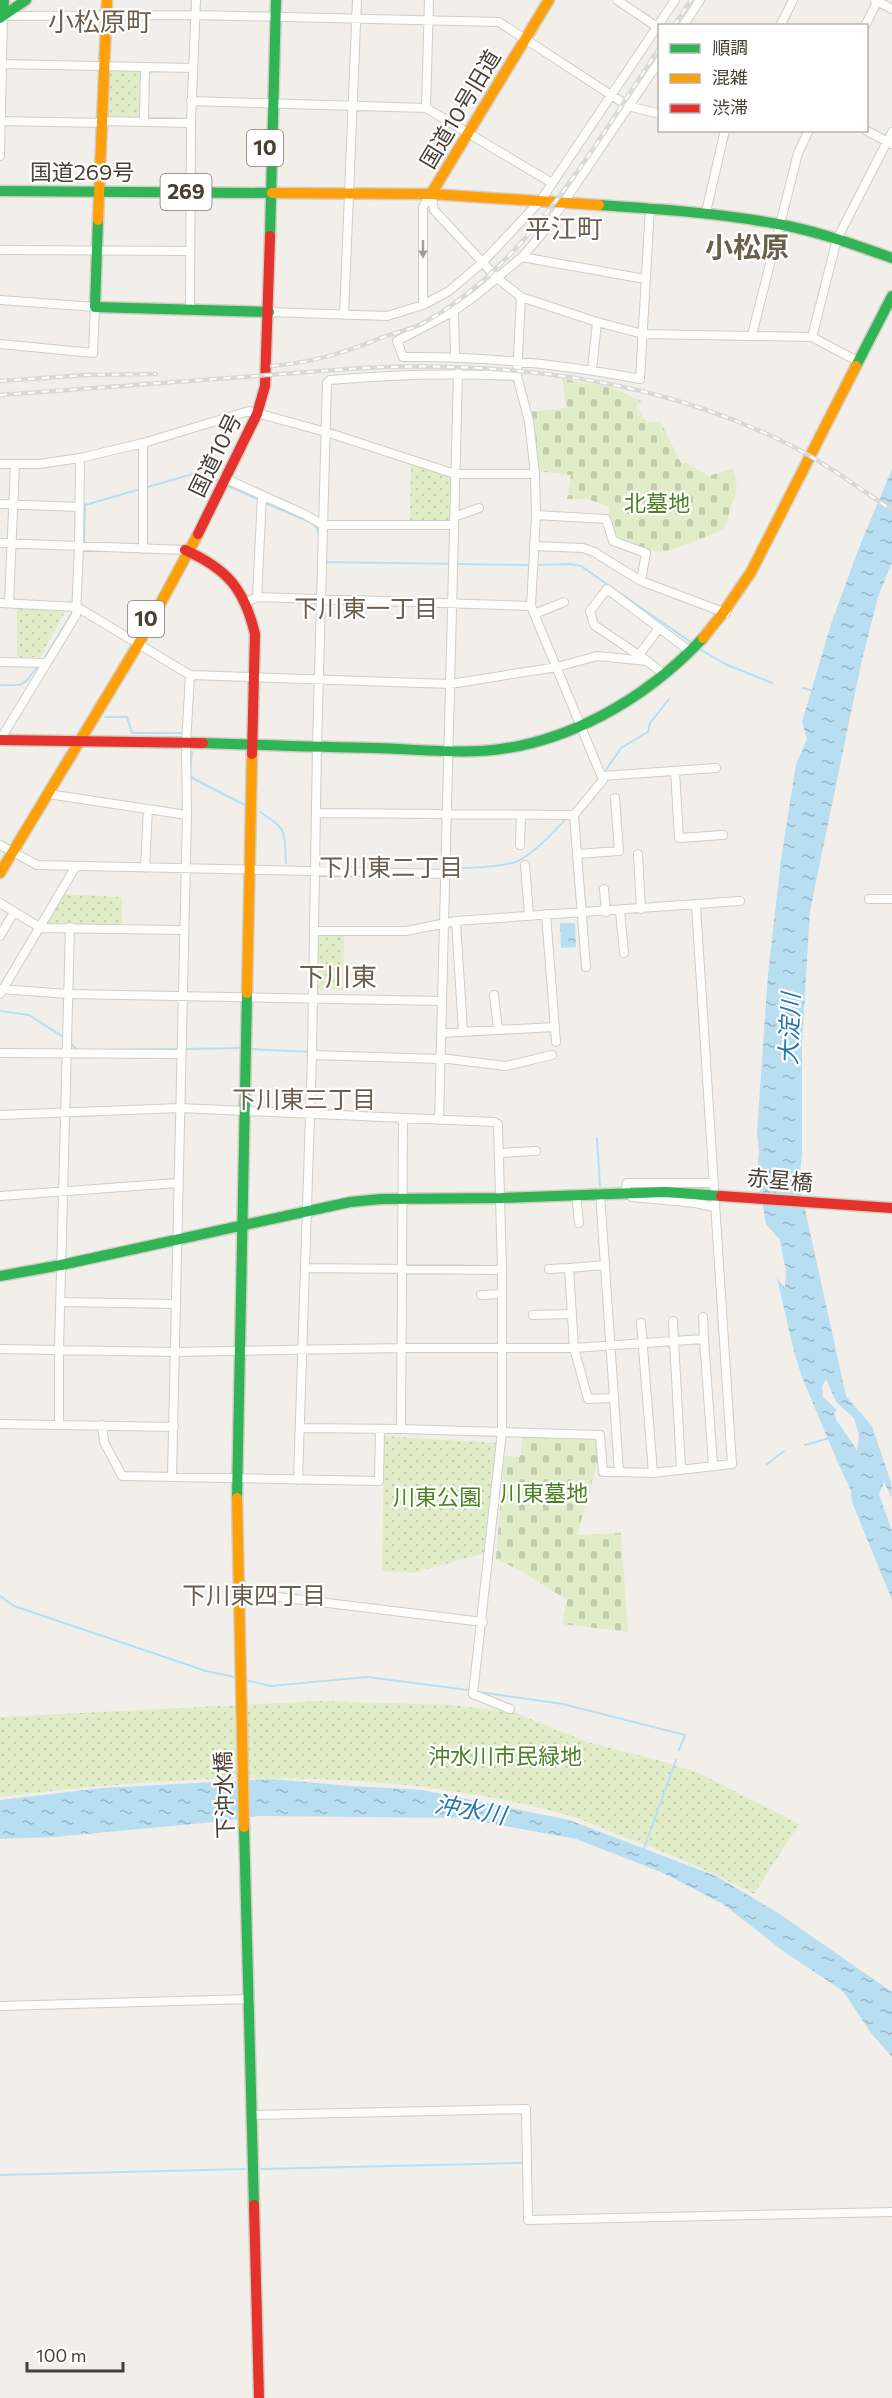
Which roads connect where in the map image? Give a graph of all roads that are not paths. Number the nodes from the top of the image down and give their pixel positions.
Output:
1 (4, 0) edge
2 (26, 0) edge
3 (107, 0) edge
4 (196, 0) edge
5 (269, 0) edge
6 (276, 0) edge
7 (357, 0) edge
8 (429, 0) edge
9 (549, 0) edge
10 (617, 0) edge
11 (675, 0) edge
12 (700, 0) edge
13 (794, 0) edge
14 (877, 1) edge
15 (892, 9) edge
16 (107, 15) junction
17 (196, 15) junction
18 (1, 17) edge
19 (272, 17) junction
20 (356, 19) junction
21 (428, 20) junction
22 (661, 24) edge
23 (684, 24) edge
24 (781, 24) edge
25 (866, 24) edge
26 (658, 29) edge
27 (525, 39) junction
28 (658, 63) edge
29 (3, 64) junction
30 (104, 67) junction
31 (145, 67) junction
32 (193, 68) junction
33 (612, 96) junction
34 (191, 101) junction
35 (270, 103) junction
36 (628, 106) junction
37 (352, 108) junction
38 (426, 108) junction
39 (658, 114) edge
40 (1, 121) edge
41 (103, 122) junction
42 (144, 122) junction
43 (191, 123) junction
44 (725, 132) edge
45 (808, 132) edge
46 (868, 132) edge
47 (892, 132) edge
48 (469, 133) junction
49 (890, 143) edge
50 (0, 156) edge
51 (552, 183) junction
52 (0, 191) edge
53 (99, 192) junction
54 (191, 192) junction
55 (268, 193) junction
56 (348, 194) junction
57 (431, 194) junction
58 (542, 200) junction
59 (564, 201) junction
60 (650, 207) junction
61 (706, 212) junction
62 (780, 224) junction
63 (837, 239) junction
64 (0, 250) edge
65 (98, 250) junction
66 (190, 251) junction
67 (522, 256) junction
68 (892, 258) edge
69 (482, 263) junction
70 (497, 278) junction
71 (645, 279) junction
72 (892, 296) edge
73 (521, 297) junction
74 (0, 300) edge
75 (423, 305) junction
76 (95, 307) junction
77 (190, 311) junction
78 (454, 311) junction
79 (265, 313) junction
80 (344, 315) junction
81 (597, 322) junction
82 (644, 334) junction
83 (752, 335) junction
84 (812, 337) junction
85 (0, 344) edge
86 (455, 357) junction
87 (517, 360) junction
88 (859, 362) junction
89 (592, 370) junction
90 (458, 373) junction
91 (517, 376) junction
92 (253, 412) junction
93 (326, 432) junction
94 (142, 443) junction
95 (80, 458) junction
96 (0, 464) edge
97 (15, 465) junction
98 (455, 474) junction
99 (535, 474) junction
100 (222, 478) junction
101 (262, 496) junction
102 (0, 504) edge
103 (13, 504) junction
104 (79, 507) junction
105 (479, 508) dead end
106 (536, 515) junction
107 (454, 521) junction
108 (324, 525) junction
109 (0, 543) edge
110 (11, 544) junction
111 (534, 546) junction
112 (79, 547) junction
113 (143, 549) junction
114 (187, 551) junction
115 (641, 581) junction
116 (252, 599) junction
117 (322, 599) junction
118 (564, 602) dead end
119 (4, 603) edge
120 (452, 604) junction
121 (77, 607) junction
122 (533, 610) junction
123 (726, 613) junction
124 (659, 628) junction
125 (136, 642) junction
126 (692, 651) junction
127 (639, 655) junction
128 (647, 661) junction
129 (0, 662) edge
130 (46, 663) junction
131 (557, 667) junction
132 (190, 675) junction
133 (665, 675) junction
134 (256, 677) junction
135 (320, 678) junction
136 (450, 684) junction
137 (582, 727) junction
138 (0, 740) edge
139 (74, 741) junction
140 (186, 744) junction
141 (253, 746) junction
142 (317, 746) junction
143 (450, 751) junction
144 (716, 768) dead end
145 (675, 771) junction
146 (602, 776) junction
147 (48, 794) junction
148 (615, 798) dead end
149 (148, 809) junction
150 (317, 813) junction
151 (448, 814) junction
152 (187, 815) junction
153 (521, 815) junction
154 (574, 815) junction
155 (723, 835) dead end
156 (520, 845) dead end
157 (7, 848) edge
158 (577, 854) junction
159 (638, 854) dead end
160 (0, 860) edge
161 (76, 866) junction
162 (525, 866) dead end
163 (145, 868) junction
164 (184, 869) junction
165 (251, 870) junction
166 (315, 870) junction
167 (0, 873) edge
168 (446, 874) junction
169 (604, 889) dead end
170 (869, 899) dead end
171 (892, 899) edge
172 (740, 902) dead end
173 (0, 903) edge
174 (696, 905) junction
175 (641, 909) junction
176 (620, 910) junction
177 (14, 912) junction
178 (606, 912) junction
179 (582, 913) junction
180 (546, 914) junction
181 (529, 915) junction
182 (456, 921) junction
183 (443, 922) junction
184 (70, 927) junction
185 (41, 928) junction
186 (183, 930) junction
187 (314, 930) junction
188 (0, 936) edge
189 (624, 953) dead end
190 (586, 967) dead end
191 (1, 991) edge
192 (68, 994) junction
193 (494, 995) dead end
194 (182, 996) junction
195 (248, 996) junction
196 (313, 998) junction
197 (442, 1001) junction
198 (555, 1027) junction
199 (498, 1030) junction
200 (463, 1032) junction
201 (441, 1033) junction
202 (556, 1042) dead end
203 (67, 1052) junction
204 (312, 1052) junction
205 (0, 1053) edge
206 (181, 1054) junction
207 (552, 1055) dead end
208 (440, 1058) junction
209 (180, 1108) junction
210 (245, 1110) junction
211 (66, 1113) junction
212 (309, 1113) junction
213 (0, 1115) edge
214 (403, 1119) junction
215 (439, 1119) junction
216 (536, 1151) dead end
217 (500, 1153) junction
218 (177, 1183) junction
219 (63, 1190) junction
220 (625, 1193) junction
221 (576, 1194) junction
222 (0, 1196) edge
223 (600, 1196) junction
224 (403, 1198) junction
225 (501, 1198) junction
226 (892, 1208) edge
227 (306, 1210) junction
228 (579, 1223) dead end
229 (243, 1224) junction
230 (176, 1240) junction
231 (62, 1265) junction
232 (605, 1265) junction
233 (305, 1268) junction
234 (569, 1268) junction
235 (549, 1269) dead end
236 (402, 1270) junction
237 (502, 1270) junction
238 (0, 1276) edge
239 (502, 1294) junction
240 (481, 1295) dead end
241 (61, 1302) junction
242 (176, 1304) junction
243 (572, 1314) junction
244 (533, 1315) dead end
245 (703, 1317) dead end
246 (673, 1321) dead end
247 (641, 1323) dead end
248 (704, 1339) junction
249 (674, 1341) junction
250 (642, 1344) junction
251 (611, 1346) junction
252 (501, 1347) junction
253 (0, 1348) edge
254 (402, 1348) junction
255 (574, 1348) junction
256 (59, 1349) junction
257 (302, 1349) junction
258 (240, 1350) junction
259 (175, 1352) junction
260 (614, 1398) junction
261 (0, 1424) edge
262 (59, 1424) junction
263 (102, 1425) junction
264 (174, 1427) junction
265 (300, 1428) junction
266 (402, 1429) junction
267 (380, 1430) junction
268 (502, 1431) junction
269 (713, 1466) junction
270 (681, 1468) junction
271 (619, 1472) junction
272 (653, 1473) junction
273 (172, 1476) junction
274 (237, 1478) junction
275 (298, 1480) junction
276 (237, 1592) junction
277 (483, 1622) junction
278 (510, 1709) dead end
279 (250, 2000) junction
280 (0, 2006) edge
281 (252, 2115) junction
282 (892, 2212) edge
283 (260, 2398) edge

1 - 18 main road
2 - 18 main road
3 - 16 main road
4 - 17 street
5 - 19 main road, 国道10号 / 10
6 - 19 main road, 国道10号 / 10
7 - 20 street
8 - 21 street
9 - 27 main road, 国道10号旧道
10 - 26 street
11 - 22 street
12 - 23 street
13 - 24 street
14 - 15 street
14 - 25 street
16 - 17 street
16 - 18 street
16 - 30 main road
17 - 19 street
17 - 32 street
18 - 29 street
19 - 20 street
19 - 35 main road, 国道10号 / 10
20 - 21 street
20 - 37 street
21 - 27 street
21 - 38 street
26 - 33 street
27 - 33 street
27 - 48 main road, 国道10号旧道
28 - 36 street
29 - 30 street
29 - 40 street
30 - 31 street
30 - 41 main road
31 - 32 street
31 - 42 street
32 - 34 street
33 - 36 street
33 - 51 street
34 - 35 street
34 - 43 street
35 - 37 street
35 - 55 main road, 国道10号 / 10
36 - 39 street
36 - 59 street
37 - 38 street
37 - 56 street
38 - 48 street
40 - 41 street
40 - 50 street
41 - 42 street
41 - 53 main road
42 - 43 street
43 - 54 street
44 - 61 street
45 - 62 street
46 - 49 street
47 - 49 street
48 - 51 street
48 - 57 main road, 国道10号旧道
49 - 63 street
51 - 58 street
52 - 53 main road, 国道269号 / 269
53 - 54 main road, 国道269号 / 269
53 - 65 main road
54 - 55 main road, 国道269号 / 269
54 - 66 street
55 - 56 main road, 国道10号旧道
55 - 79 main road, 国道10号 / 10
56 - 57 main road, 国道10号旧道
56 - 80 street
57 - 58 main road
57 - 69 street
57 -> 75 street
58 - 59 main road
58 - 69 street
59 - 60 main road
59 - 67 street
60 - 61 main road
60 - 71 street
61 - 62 main road
62 - 63 main road
62 - 83 street
63 - 68 main road
63 - 84 street
64 - 65 street
65 - 66 street
65 - 76 main road
66 - 77 street
67 - 70 street
67 - 71 street
69 - 70 street
69 - 75 street
70 - 73 street
70 - 78 street
71 - 82 street
72 - 88 main road
73 - 81 street
73 - 87 street
74 - 76 street
75 - 80 street
76 - 77 main road
76 - 85 street
77 - 79 main road
78 - 86 street
78 - 86 street
79 - 80 street
79 - 92 main road, 国道10号 / 10
81 - 82 street
81 - 89 street
82 - 83 street
82 - 89 street
83 - 84 street
84 - 88 street
86 - 87 street
87 - 89 street
87 - 91 street
88 - 123 main road
90 - 91 street
90 - 93 street
90 - 98 street
91 - 99 street
92 - 93 street
92 - 94 street
92 - 100 main road, 国道10号 / 10
93 - 98 street
93 - 108 street
94 - 95 street
94 - 113 street
95 - 97 street
95 - 104 street
96 - 97 street
97 - 103 street
98 - 99 street
98 - 107 street
99 - 106 street
100 - 101 street
100 - 114 main road, 国道10号 / 10
101 - 108 street
101 - 116 street
102 - 103 street
103 - 104 street
103 - 110 street
104 - 112 street
105 - 107 street
106 - 111 street
106 - 115 street
107 - 108 street
107 - 120 street
108 - 117 street
109 - 110 street
110 - 112 street
110 - 119 street
111 - 115 street
111 - 122 street
112 - 113 street
112 - 121 street
113 - 114 street
114 - 116 main road
114 - 125 main road, 国道10号 / 10
115 - 123 street
116 - 117 street
116 - 134 main road, 下沖水橋
117 - 120 street
117 - 135 street
118 - 122 street
119 - 121 street
120 - 122 street
120 - 136 street
121 - 125 street
121 - 130 street
122 - 131 street
123 - 126 main road
124 - 126 street
124 - 127 street
124 - 127 street
125 - 132 street
125 - 139 main road, 国道10号 / 10
126 - 133 main road
127 - 128 street
128 - 131 street
128 - 133 street
129 - 130 street
130 - 138 street
131 - 136 street
131 - 137 street
132 - 134 street
132 - 140 street
133 - 137 main road
134 - 135 street
134 - 141 main road, 下沖水橋
135 - 136 street
135 - 142 street
136 - 143 street
137 - 143 main road
137 - 146 street
138 - 139 main road
139 - 140 main road
139 - 147 main road, 国道10号 / 10
139 - 157 main road, 国道10号 / 10
140 - 141 main road
140 - 152 street
141 - 142 main road
141 - 165 main road, 下沖水橋
142 - 143 main road
142 - 150 street
143 - 151 street
144 - 145 street
145 - 146 street
145 - 155 street
146 - 154 street
147 - 149 street
147 - 157 main road, 国道10号 / 10
148 - 158 street
149 - 152 street
149 - 163 street
150 - 151 street
150 - 166 street
151 - 153 street
151 - 168 street
152 - 164 street
153 - 154 street
153 - 156 street
154 - 158 street
157 - 160 main road, 国道10号 / 10
157 - 161 street
157 - 167 main road, 国道10号 / 10
158 - 179 street
159 - 175 street
161 - 163 street
161 - 185 street
162 - 181 street
163 - 164 street
164 - 165 street
164 - 186 street
165 - 166 street
165 - 195 main road, 下沖水橋
166 - 168 street
166 - 187 street
168 - 183 street
169 - 178 street
170 - 171 street
172 - 174 street
173 - 177 street
174 - 175 street
174 - 220 street
175 - 176 street
176 - 178 street
176 - 189 street
177 - 185 street
177 - 188 street
178 - 179 street
179 - 180 street
179 - 190 street
180 - 181 street
180 - 198 street
181 - 182 street
182 - 183 street
182 - 200 street
183 - 187 street
183 - 197 street
184 - 185 street
184 - 186 street
184 - 192 street
185 - 191 street
186 - 194 street
187 - 196 street
191 - 192 street
192 - 194 street
192 - 203 street
193 - 199 street
194 - 195 street
194 - 206 street
195 - 196 street
195 - 210 main road, 下沖水橋
196 - 197 street
196 - 204 street
197 - 201 street
198 - 199 street
198 - 202 street
199 - 200 street
200 - 201 street
201 - 208 street
203 - 205 street
203 - 206 street
203 - 211 street
204 - 208 street
204 - 212 street
206 - 209 street
207 - 208 street
208 - 215 street
209 - 210 street
209 - 211 street
209 - 218 street
210 - 212 street
210 - 229 main road, 下沖水橋
211 - 213 street
211 - 219 street
212 - 214 street
212 - 227 street
214 - 215 street
214 - 224 street
215 - 217 street
216 - 217 street
217 - 225 street
218 - 219 street
218 - 230 street
219 - 222 street
219 - 231 street
220 - 223 main road, 赤星橋
220 - 226 main road, 赤星橋
221 - 223 main road, 赤星橋
221 - 225 main road, 赤星橋
221 - 228 street
223 - 232 street
223 - 269 street
224 - 225 main road, 赤星橋
224 - 227 main road, 赤星橋
224 - 236 street
225 - 237 street
227 - 229 main road, 赤星橋
227 - 233 street
229 - 230 main road, 赤星橋
229 - 258 main road, 下沖水橋
230 - 231 main road, 赤星橋
230 - 242 street
231 - 238 main road, 赤星橋
231 - 241 street
232 - 234 street
232 - 251 street
233 - 236 street
233 - 257 street
234 - 235 street
234 - 243 street
236 - 237 street
236 - 254 street
237 - 239 street
239 - 240 street
239 - 252 street
241 - 242 street
241 - 256 street
242 - 259 street
243 - 244 street
243 - 255 street
245 - 248 street
246 - 249 street
247 - 250 street
248 - 249 street
248 - 269 street
249 - 250 street
249 - 270 street
250 - 251 street
250 - 272 street
251 - 255 street
251 - 260 street
252 - 254 street
252 - 255 street
252 - 268 street
253 - 256 street
254 - 257 street
254 - 266 street
255 - 260 street
256 - 259 street
256 - 262 street
257 - 258 street
257 - 265 street
258 - 259 street
258 - 274 main road, 下沖水橋
259 - 264 street
260 - 271 street
261 - 262 street
262 - 263 street
263 - 264 street
263 - 273 street
264 - 273 street
265 - 267 street
265 - 275 street
266 - 267 street
266 - 268 street
267 - 275 street
268 - 271 street
268 - 277 street
269 - 270 street
270 - 272 street
271 - 272 street
273 - 274 street
274 - 275 street
274 - 276 main road, 下沖水橋
276 - 277 street
276 - 279 main road, 下沖水橋
277 - 278 street
279 - 280 street
279 - 281 main road, 下沖水橋
281 - 282 street
281 - 283 main road, 下沖水橋

